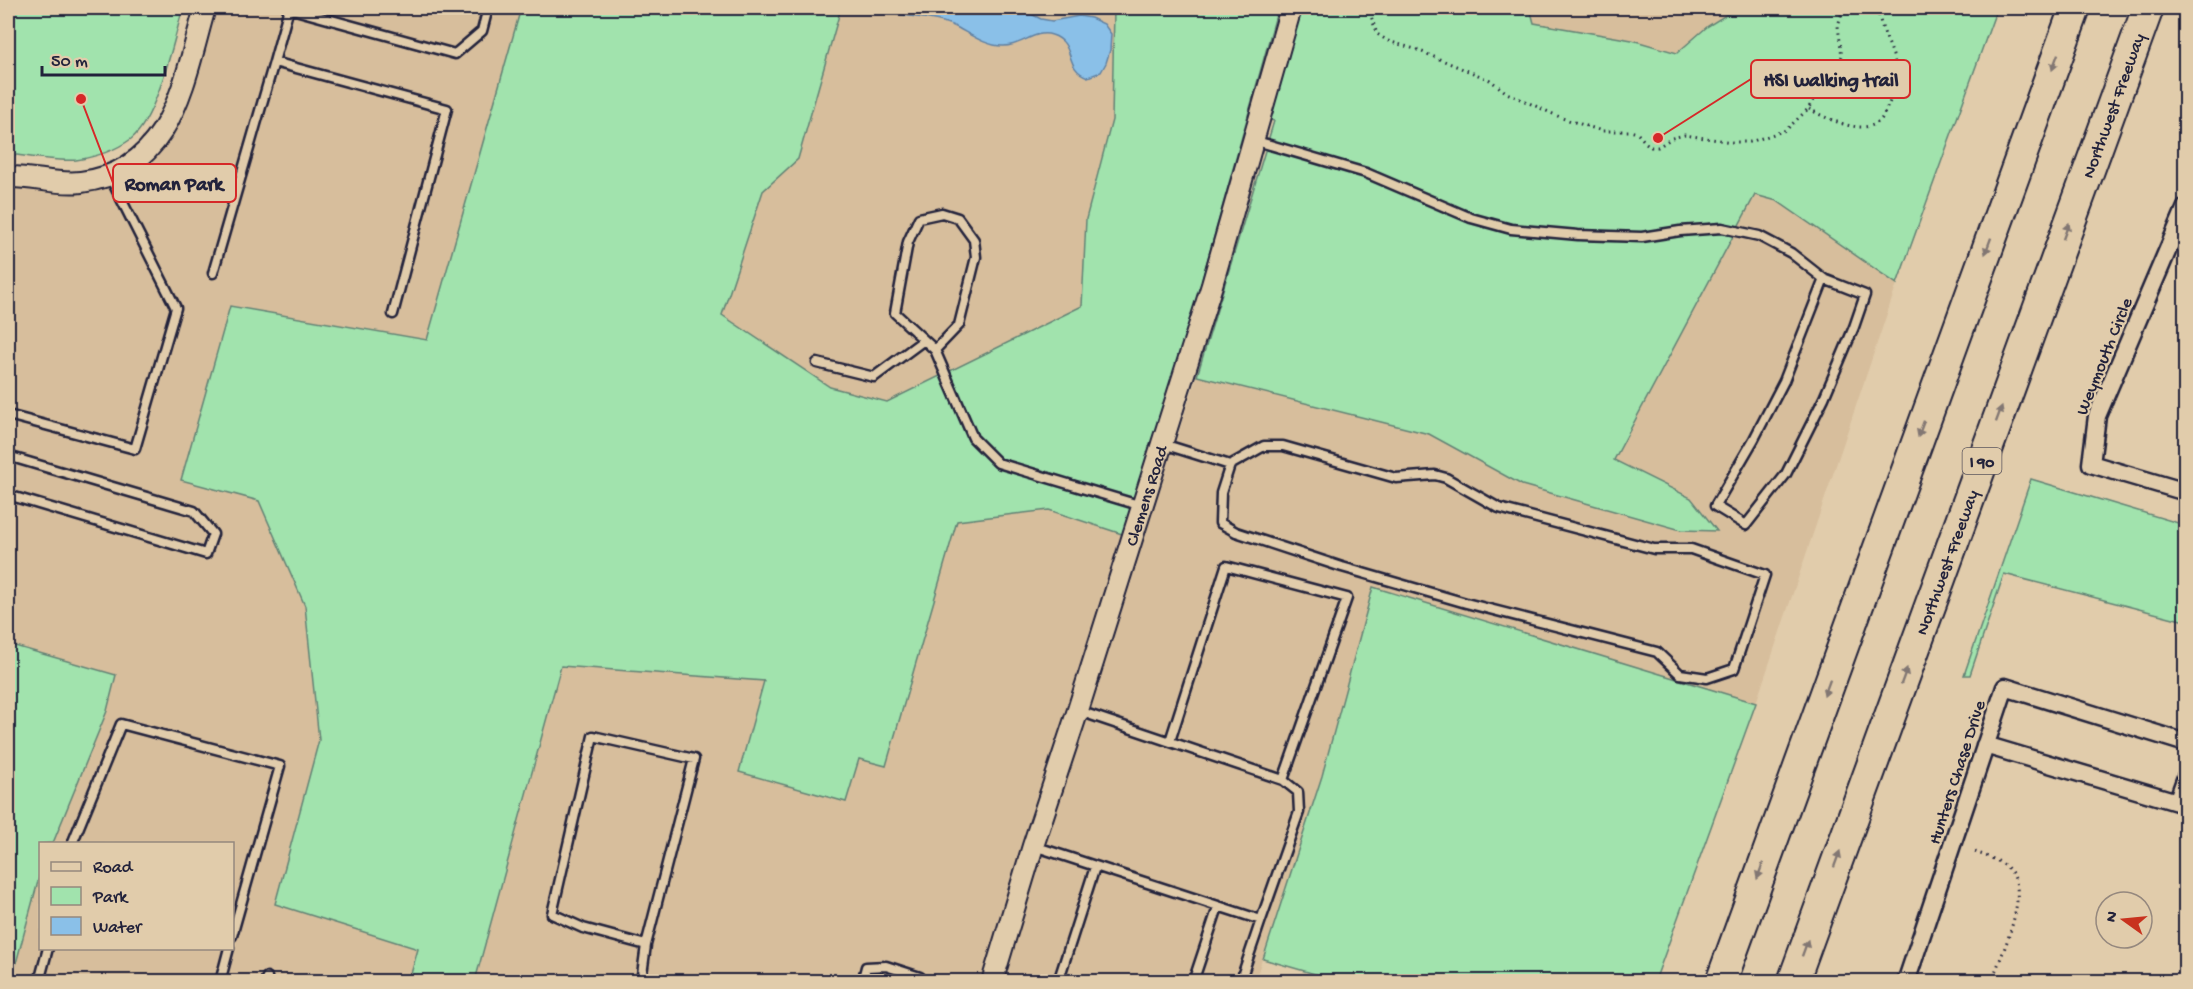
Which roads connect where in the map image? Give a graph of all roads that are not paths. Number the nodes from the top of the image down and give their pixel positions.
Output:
1 (205, 8) edge
2 (289, 8) edge
3 (488, 8) edge
4 (1291, 8) edge
5 (2076, 8) edge
6 (2148, 8) edge
7 (273, 62) junction
8 (1253, 140) junction
9 (109, 174) junction
10 (8, 177) edge
11 (2186, 207) edge
12 (213, 273) dead end
13 (1824, 279) junction
14 (393, 314) dead end
15 (924, 340) junction
16 (935, 350) junction
17 (817, 363) dead end
18 (8, 415) edge
19 (1162, 444) junction
20 (8, 456) edge
21 (1230, 465) junction
22 (2186, 492) edge
23 (8, 495) edge
24 (1143, 506) junction
25 (1078, 710) junction
26 (1170, 741) junction
27 (2186, 743) edge
28 (1985, 746) junction
29 (2186, 777) edge
30 (1284, 780) junction
31 (72, 842) edge
32 (1033, 846) junction
33 (1095, 867) junction
34 (1218, 907) junction
35 (1261, 920) junction
36 (234, 929) edge
37 (646, 945) junction
38 (47, 950) edge
39 (228, 950) edge
40 (920, 977) dead end
41 (39, 981) edge
42 (220, 981) edge
43 (641, 981) edge
44 (862, 981) edge
45 (992, 981) edge
46 (1058, 981) edge
47 (1193, 981) edge
48 (1240, 981) edge
49 (1720, 981) edge
50 (1793, 981) edge
51 (1906, 981) edge

1 - 9 street
2 - 3 lane
2 - 7 lane
4 - 8 street, Clemens Road
5 -> 49 highway
50 -> 6 highway, Northwest Freeway / I 90
7 - 12 lane
7 - 14 lane
8 - 13 lane
8 - 19 street, Clemens Road
9 - 10 street
9 - 18 lane
11 - 22 street, Weymouth Circle
13 - 13 lane
15 - 16 lane
15 - 16 lane
15 - 17 lane
16 - 24 lane
19 - 21 lane
19 - 24 street, Clemens Road
20 - 23 lane
21 - 21 lane
24 - 25 street, Clemens Road
25 - 26 lane
25 - 32 street, Clemens Road
26 - 30 lane
26 - 30 lane
27 - 28 street, Hunters Chase Drive
28 - 29 street
28 - 51 street, Hunters Chase Drive
30 - 35 lane
31 - 36 lane
32 - 33 lane
32 - 45 street, Clemens Road
33 - 34 lane
33 - 46 lane
34 - 35 lane
34 - 47 lane
35 - 48 lane
37 - 37 lane
37 - 43 lane
38 - 41 lane
39 - 42 lane
40 - 44 lane

